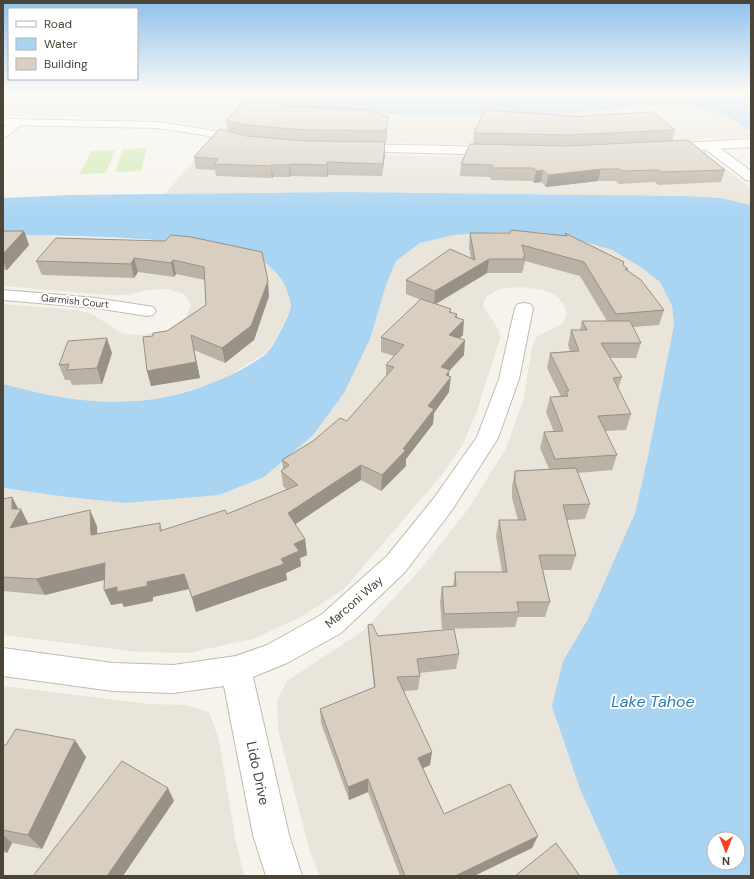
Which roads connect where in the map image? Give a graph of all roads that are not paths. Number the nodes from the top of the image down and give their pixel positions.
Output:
1 (208, 133) edge
2 (255, 143) edge
3 (751, 143) edge
4 (709, 146) junction
5 (346, 148) edge
6 (655, 149) edge
7 (511, 151) edge
8 (751, 177) edge
9 (3, 295) edge
10 (524, 308) dead end
11 (147, 311) dead end
12 (3, 662) edge
13 (236, 670) junction
14 (284, 876) edge

1 - 2 street
3 - 4 street
4 - 6 street
4 - 8 street
5 - 7 street
9 - 11 street, Garmish Court
10 - 13 street, Marconi Way
12 - 13 street, Marconi Way
13 - 14 street, Lido Drive

